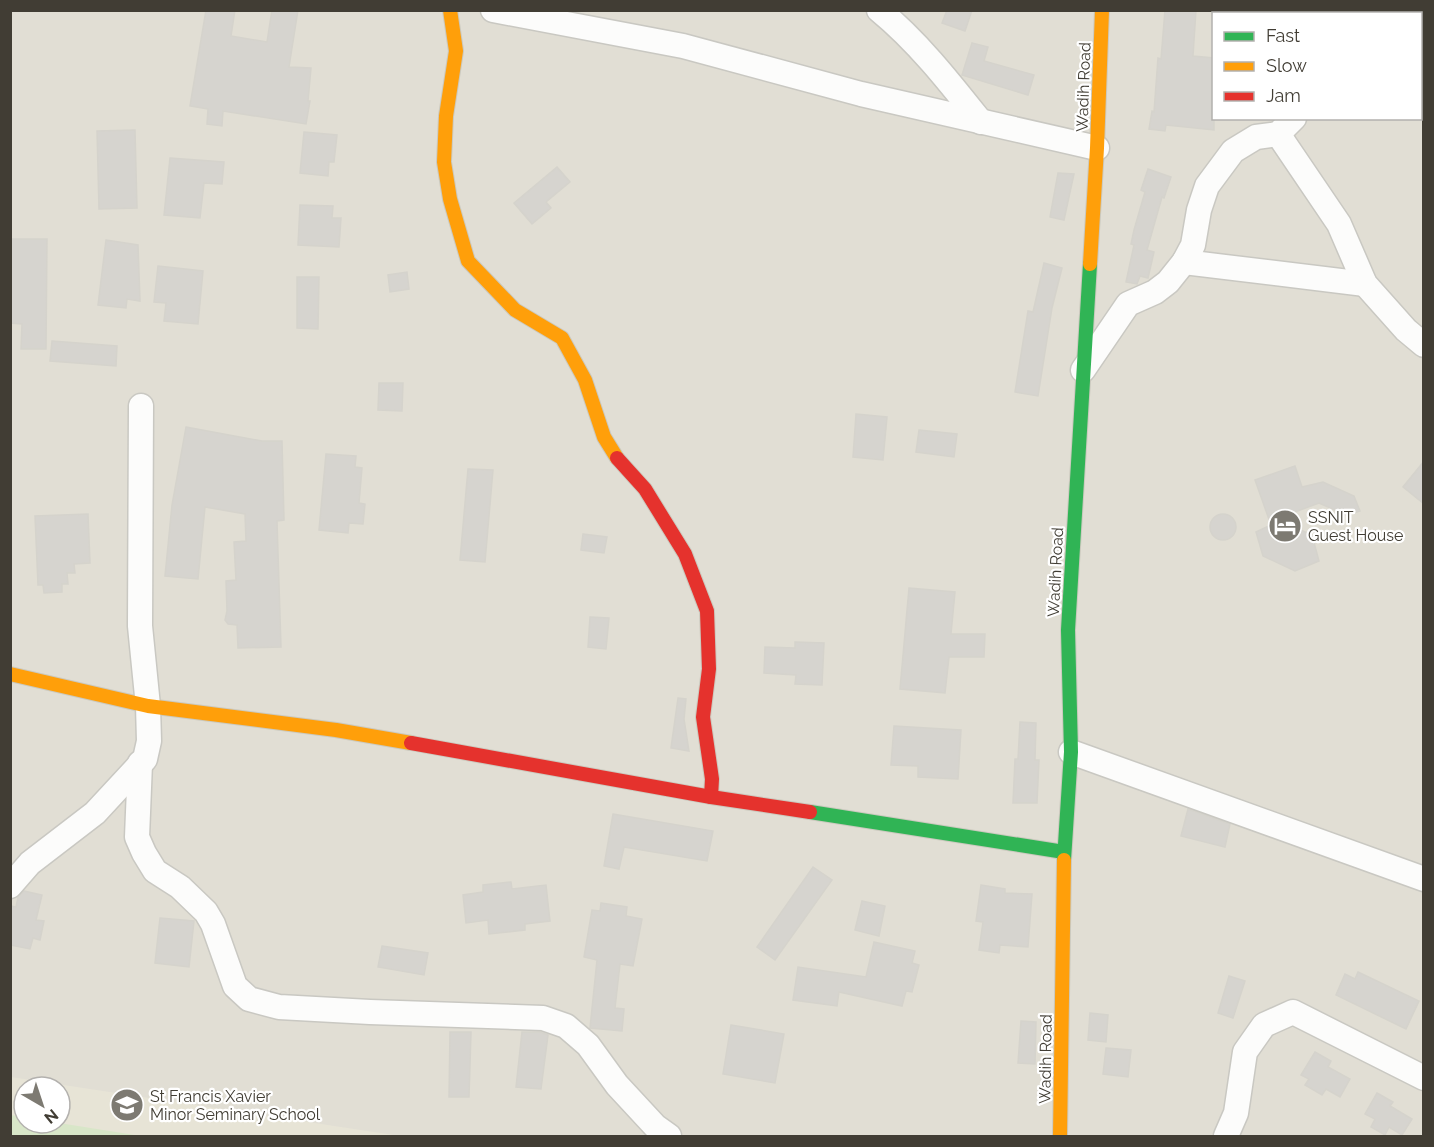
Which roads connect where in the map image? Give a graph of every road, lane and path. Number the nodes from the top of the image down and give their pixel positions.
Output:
1 (450, 10) edge
2 (493, 10) edge
3 (879, 10) edge
4 (1102, 10) edge
5 (981, 122) junction
6 (1286, 126) edge
7 (1097, 148) junction
8 (1184, 262) junction
9 (1365, 284) junction
10 (1424, 345) edge
11 (1083, 371) junction
12 (141, 406) dead end
13 (10, 675) edge
14 (148, 706) junction
15 (1071, 752) junction
16 (140, 763) junction
17 (711, 797) junction
18 (1064, 852) junction
19 (1423, 879) edge
20 (10, 886) edge
21 (1424, 1078) edge
22 (669, 1137) edge
23 (1060, 1137) edge
24 (1226, 1137) edge

1 - 17 street
2 - 5 street
3 - 5 street
4 - 7 street, Wadih Road
5 - 7 street
6 - 8 street
6 - 9 street
7 - 11 street, Wadih Road
8 - 9 street
8 - 11 street
9 - 10 street
11 - 15 street, Wadih Road
12 - 14 street
13 - 14 street
14 - 16 street
14 - 17 street
15 - 18 street, Wadih Road
15 - 19 street
16 - 20 street
16 - 22 street
17 - 18 street
18 - 23 street, Wadih Road
21 - 24 street

